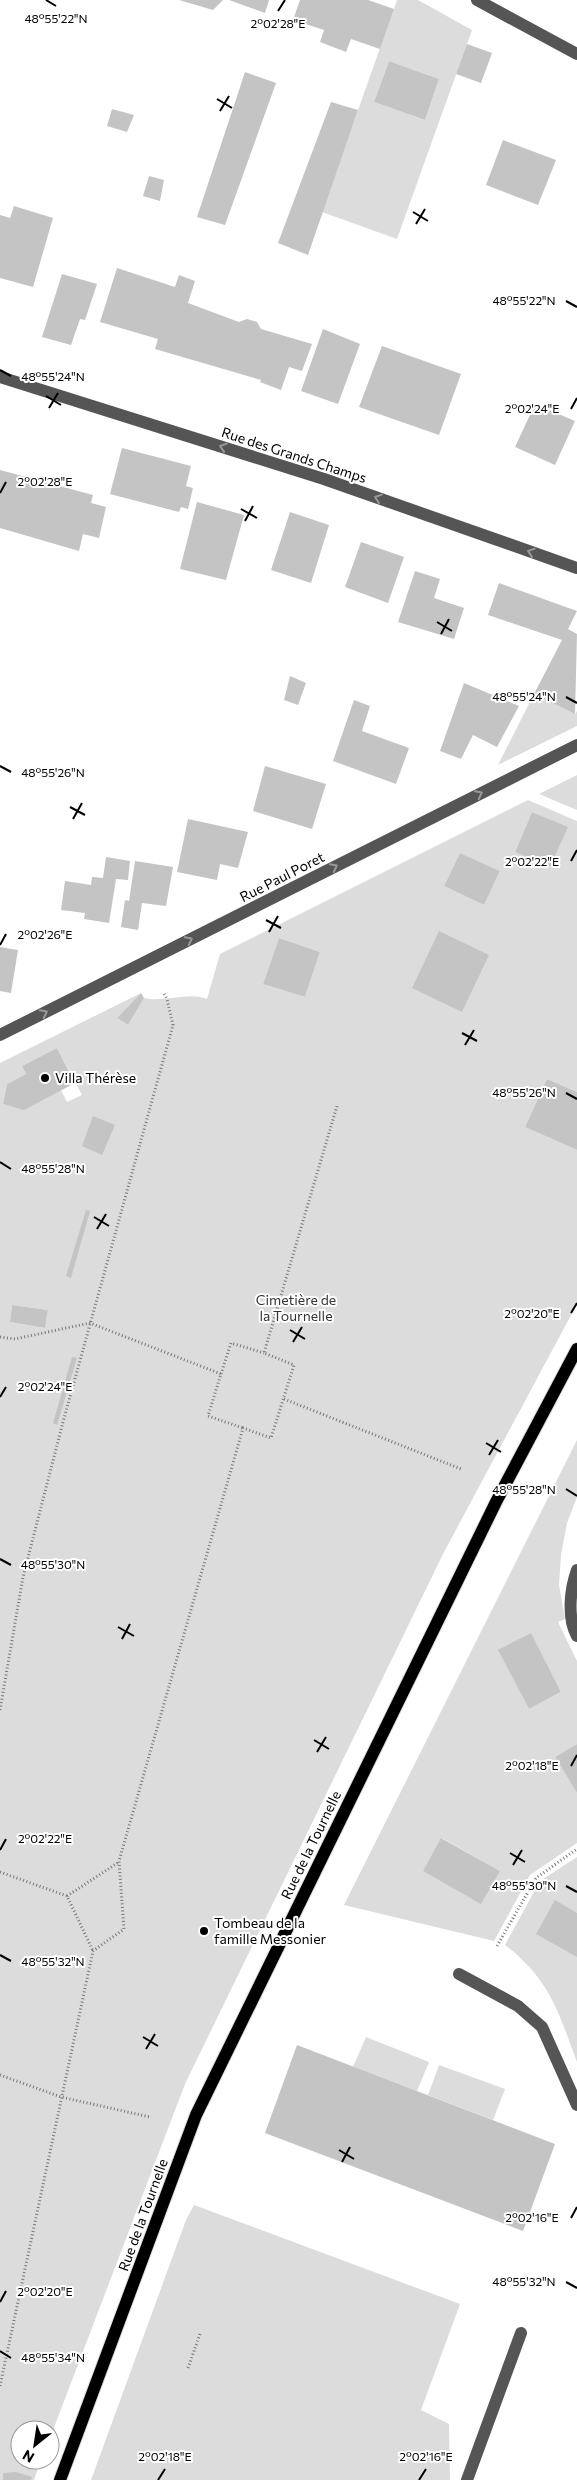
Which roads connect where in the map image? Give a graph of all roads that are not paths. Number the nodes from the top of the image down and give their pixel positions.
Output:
1 (477, 0) edge
2 (577, 54) edge
3 (0, 377) edge
4 (577, 568) edge
5 (577, 745) edge
6 (0, 1035) edge
7 (577, 1349) edge
8 (577, 1570) edge
9 (577, 1636) edge
10 (459, 1974) dead end
11 (577, 2105) edge
12 (521, 2333) dead end
13 (60, 2480) edge
14 (467, 2480) edge

1 - 2 street
4 -> 3 street, Rue des Grands Champs
6 -> 5 street, Rue Paul Poret
7 - 13 main road, Rue de la Tournelle
8 - 9 street
10 - 11 street
12 - 14 street

